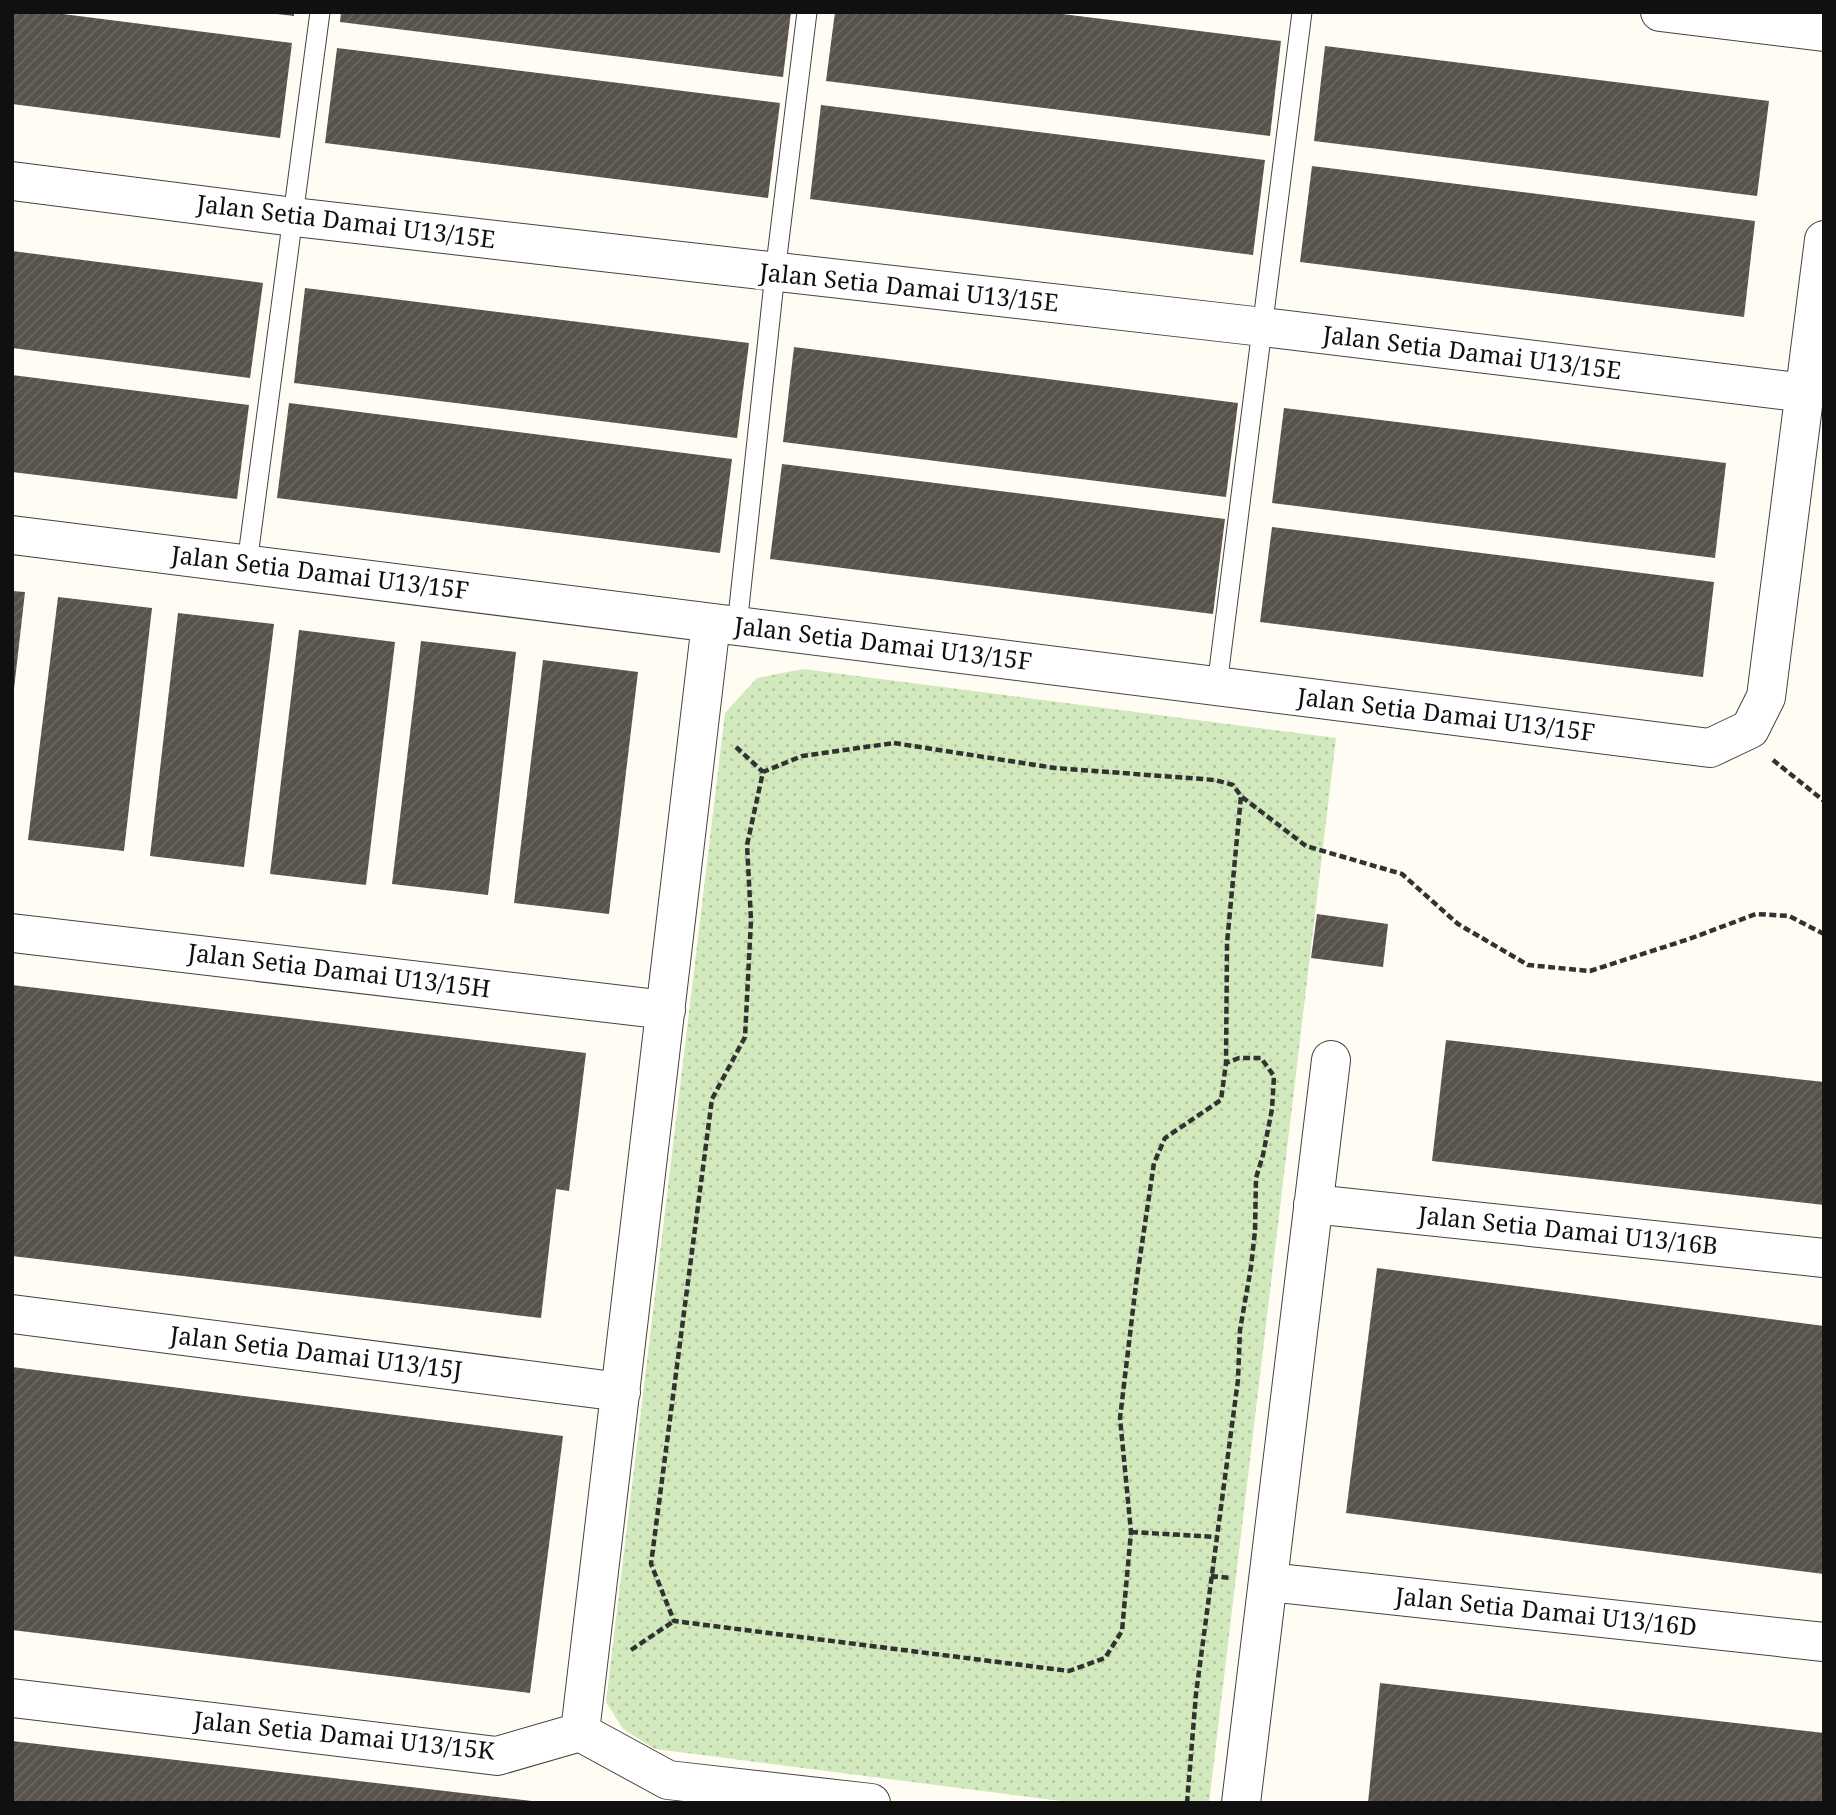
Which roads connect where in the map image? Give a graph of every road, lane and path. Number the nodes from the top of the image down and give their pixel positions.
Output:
1 (320, 12) edge
2 (807, 12) edge
3 (1302, 12) edge
4 (1660, 12) edge
5 (1824, 32) edge
6 (12, 181) edge
7 (294, 217) junction
8 (1824, 240) edge
9 (775, 273) junction
10 (1263, 327) junction
11 (1806, 393) junction
12 (12, 535) edge
13 (247, 564) junction
14 (724, 624) junction
15 (1217, 686) junction
16 (1750, 729) junction
17 (1241, 796) junction
18 (1824, 802) edge
19 (12, 933) edge
20 (1824, 934) edge
21 (666, 1010) junction
22 (1331, 1060) dead end
23 (1226, 1063) junction
24 (1313, 1204) junction
25 (1824, 1258) edge
26 (12, 1314) edge
27 (621, 1392) junction
28 (1131, 1532) junction
29 (1217, 1537) junction
30 (1268, 1582) junction
31 (1824, 1642) edge
32 (12, 1698) edge
33 (580, 1732) junction
34 (871, 1803) edge
35 (1187, 1803) edge
36 (1241, 1803) edge

1 - 7 lane
2 - 9 lane
3 - 10 lane
4 - 5 street
6 - 7 street, Jalan Setia Damai U13/15E
7 - 9 street, Jalan Setia Damai U13/15E
7 - 13 lane
8 - 11 street
9 - 10 street, Jalan Setia Damai U13/15E
9 - 14 lane
10 - 11 street, Jalan Setia Damai U13/15E
10 - 15 lane
11 - 16 street
12 - 13 street, Jalan Setia Damai U13/15F
13 - 14 street, Jalan Setia Damai U13/15F
14 - 15 street, Jalan Setia Damai U13/15F
14 - 21 street
15 - 16 street, Jalan Setia Damai U13/15F
16 - 18 path
17 - 20 path
17 - 23 path
17 - 28 path
19 - 21 street, Jalan Setia Damai U13/15H
21 - 27 street
22 - 24 street
23 - 28 path
23 - 29 path
24 - 25 street, Jalan Setia Damai U13/16B
24 - 30 street
26 - 27 street, Jalan Setia Damai U13/15J
27 - 33 street
28 - 29 path
29 - 35 path
30 - 31 street, Jalan Setia Damai U13/16D
30 - 36 street
32 - 33 street, Jalan Setia Damai U13/15K
33 - 34 street

